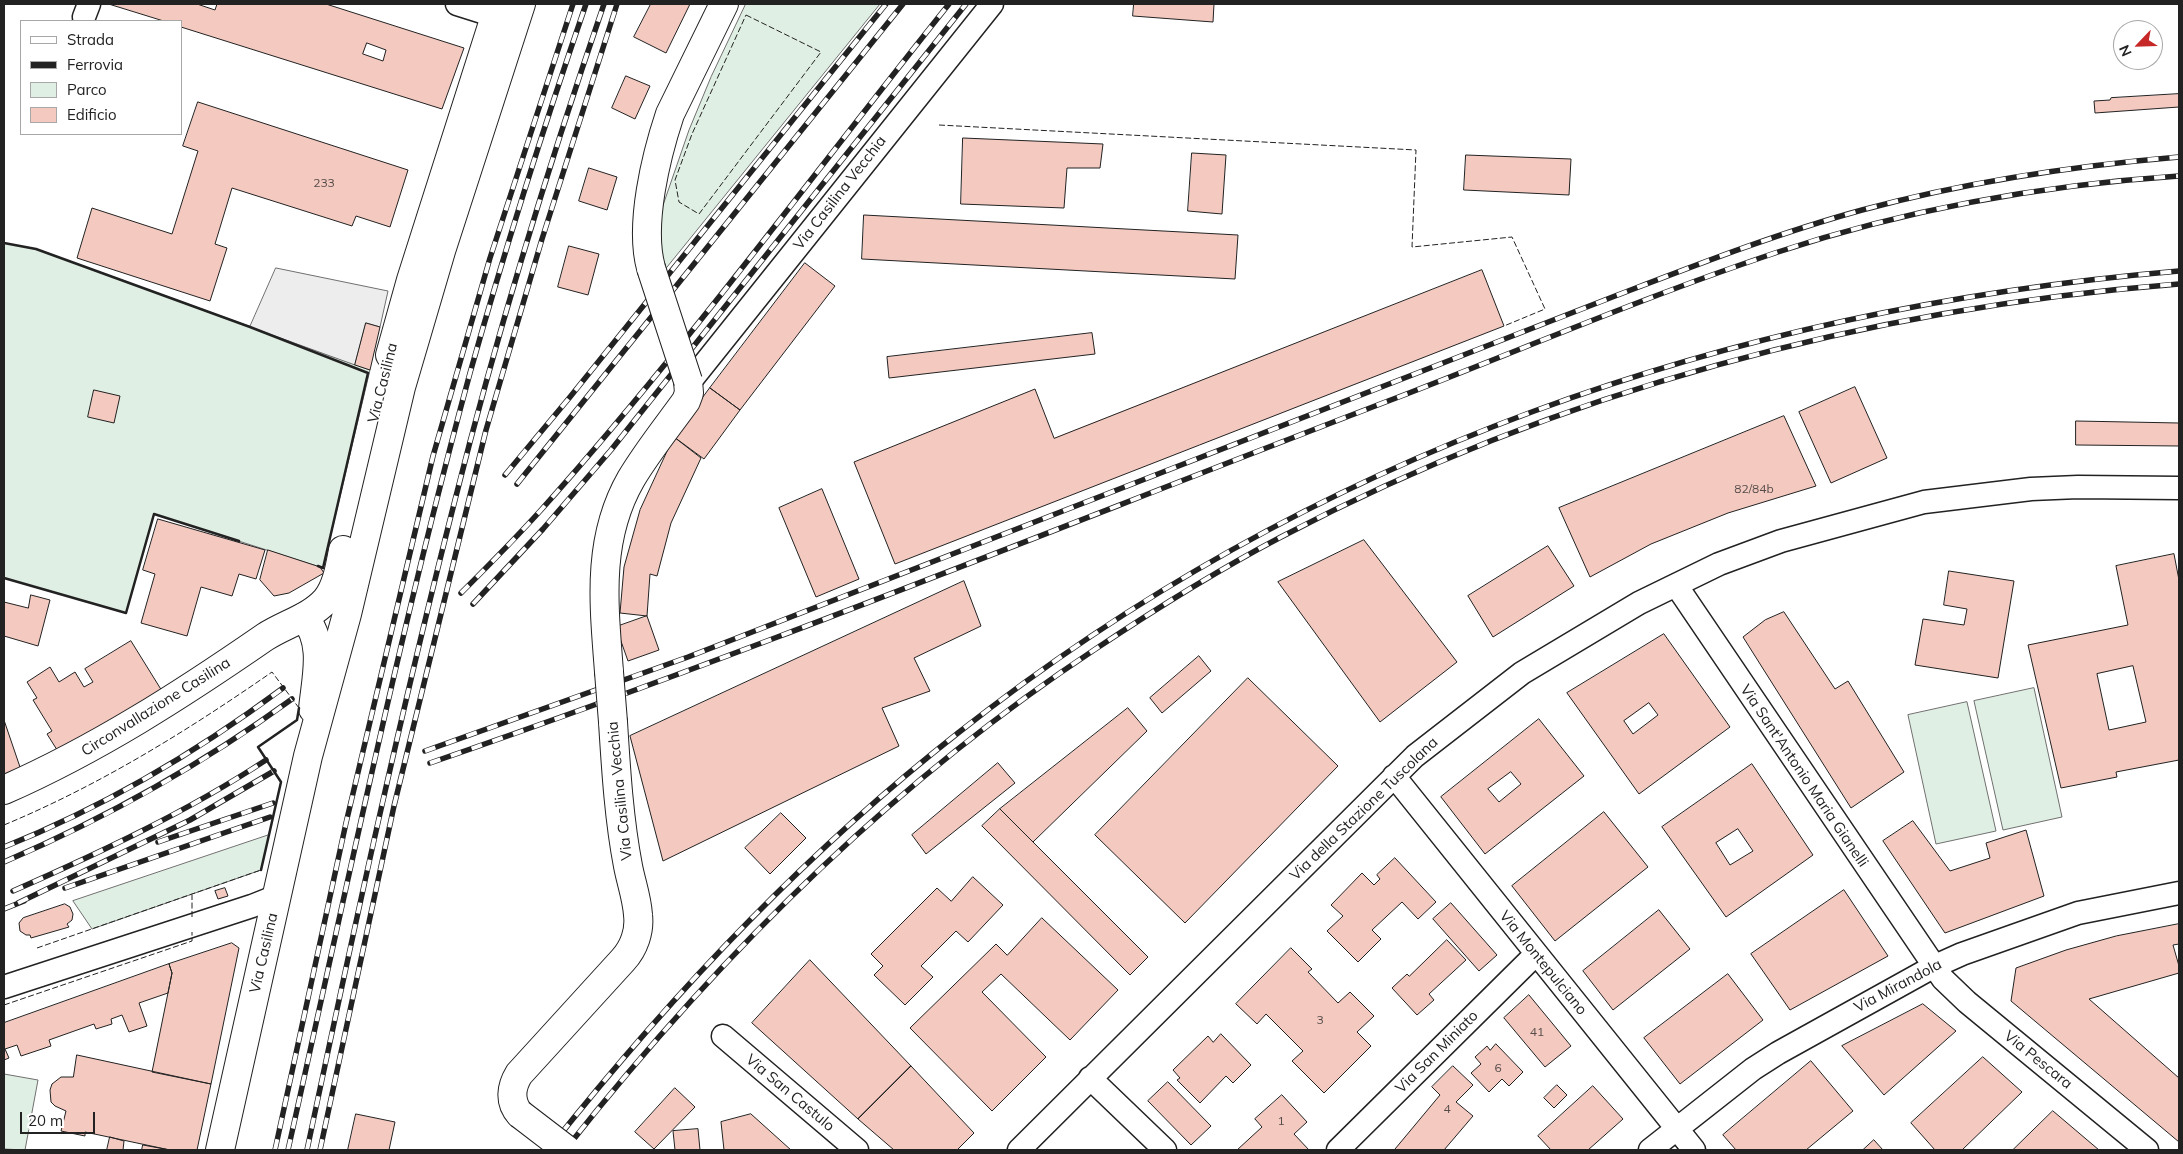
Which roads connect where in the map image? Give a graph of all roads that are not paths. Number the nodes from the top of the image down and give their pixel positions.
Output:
1 (457, 4) edge
2 (521, 4) edge
3 (724, 4) edge
4 (992, 4) edge
5 (497, 10) edge
6 (689, 382) junction
7 (2179, 488) edge
8 (1676, 584) junction
9 (304, 616) junction
10 (308, 756) junction
11 (1394, 776) junction
12 (4, 790) edge
13 (2179, 893) edge
14 (277, 896) junction
15 (1536, 954) junction
16 (1933, 967) junction
17 (4, 987) edge
18 (723, 1036) dead end
19 (1090, 1078) junction
20 (1677, 1129) junction
21 (220, 1150) edge
22 (567, 1150) edge
23 (857, 1150) edge
24 (1019, 1150) edge
25 (1165, 1150) edge
26 (1338, 1150) edge
27 (1650, 1150) edge
28 (1694, 1150) edge
29 (2147, 1150) edge

1 - 5 street
2 - 10 main road, Via Casilina
3 - 6 main road, bridge
4 - 6 street, Via Casilina Vecchia
5 - 9 main road, Via Casilina
6 - 22 main road, Via Casilina Vecchia, bridge
7 - 8 street, Via della Stazione Tuscolana
8 - 11 street, Via della Stazione Tuscolana
8 - 16 street, Via Sant'Antonio Maria Gianelli
9 - 10 main road, Via Casilina
9 - 12 main road, Circonvallazione Casilina
10 - 14 main road, Via Casilina
11 - 15 street, Via Montepulciano
11 - 19 street, Via della Stazione Tuscolana
13 - 16 street, Via Mirandola
14 - 17 street
14 - 21 main road, Via Casilina
15 - 20 street, Via Montepulciano
15 - 26 street, Via San Miniato
16 - 20 street, Via Mirandola
16 - 29 street, Via Pescara
18 - 23 street, Via San Castulo
19 - 24 street, Via della Stazione Tuscolana
19 - 25 street
20 - 27 street, Via Mirandola
20 - 28 street, Via Montepulciano

